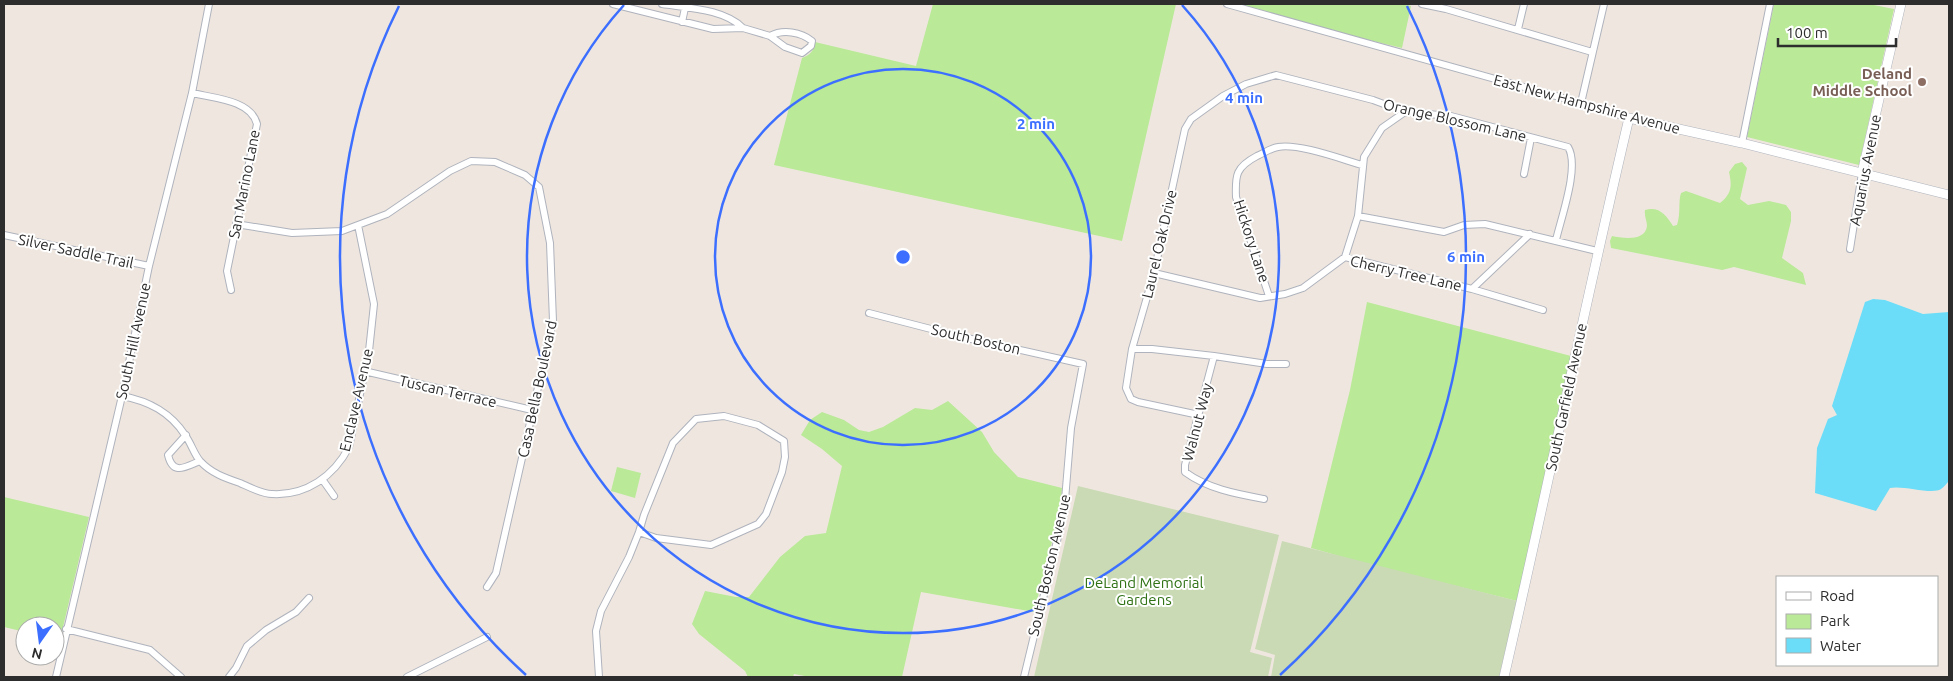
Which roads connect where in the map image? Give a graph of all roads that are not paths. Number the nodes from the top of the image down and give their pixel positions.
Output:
1 (209, 4) edge
2 (613, 4) edge
3 (662, 4) edge
4 (1227, 4) edge
5 (1422, 4) edge
6 (1524, 4) edge
7 (1604, 4) edge
8 (1770, 4) edge
9 (1901, 4) edge
10 (1447, 6) edge
11 (685, 8) junction
12 (682, 22) junction
13 (743, 28) junction
14 (1518, 29) junction
15 (770, 36) junction
16 (1592, 52) junction
17 (192, 93) junction
18 (1223, 96) joint
19 (1581, 102) junction
20 (1405, 112) junction
21 (1629, 118) junction
22 (1531, 138) junction
23 (1742, 144) junction
24 (1362, 165) junction
25 (1862, 173) junction
26 (1524, 174) dead end
27 (1949, 195) edge
28 (1358, 216) junction
29 (236, 224) junction
30 (358, 225) junction
31 (1530, 234) junction
32 (4, 235) edge
33 (1556, 240) junction
34 (1850, 249) dead end
35 (1597, 250) junction
36 (1345, 257) junction
37 (149, 266) junction
38 (1154, 273) junction
39 (1472, 289) junction
40 (231, 290) dead end
41 (1270, 296) junction
42 (1544, 310) dead end
43 (869, 313) dead end
44 (1132, 349) junction
45 (1214, 356) junction
46 (1083, 364) joint
47 (1286, 364) dead end
48 (364, 371) junction
49 (122, 396) junction
50 (532, 410) junction
51 (1199, 415) junction
52 (186, 435) junction
53 (200, 461) junction
54 (322, 479) junction
55 (334, 496) dead end
56 (1264, 499) dead end
57 (639, 532) junction
58 (488, 587) dead end
59 (309, 598) dead end
60 (66, 629) junction
61 (487, 637) dead end
62 (56, 677) edge
63 (181, 677) edge
64 (228, 677) edge
65 (407, 677) edge
66 (599, 677) edge
67 (1024, 677) edge
68 (1504, 677) edge

1 - 17 street, South Hill Avenue
2 - 12 street
3 - 11 street
4 - 19 street, East New Hampshire Avenue
5 - 10 street
6 - 14 street
7 - 16 street
8 - 23 street
9 - 25 street, Aquarius Avenue
10 - 14 street
11 - 12 street
11 - 13 street
12 - 13 street
13 - 15 street
14 - 16 street
15 - 15 street
16 - 19 street
17 - 29 street, San Marino Lane
17 - 37 street, South Hill Avenue
18 - 20 street, Orange Blossom Lane
18 - 38 street, Laurel Oak Drive
19 - 21 street, East New Hampshire Avenue
20 - 22 street, Orange Blossom Lane
20 - 24 street
21 - 23 street, East New Hampshire Avenue
21 - 35 street, South Garfield Avenue
22 - 26 street
22 - 33 street, Orange Blossom Lane
23 - 25 street, East New Hampshire Avenue
24 - 28 street
24 - 41 street, Hickory Lane
25 - 27 street, East New Hampshire Avenue
25 - 34 street, Aquarius Avenue
28 - 31 street
28 - 36 street
29 - 30 street, Casa Bella Boulevard
29 - 40 street, San Marino Lane
30 - 48 street, Enclave Avenue
30 - 50 street, Casa Bella Boulevard
31 - 33 street
31 - 39 street, Cherry Tree Lane
32 - 37 street, Silver Saddle Trail
33 - 35 street
35 - 68 street, South Garfield Avenue
36 - 39 street, Cherry Tree Lane
36 - 41 street, Cherry Tree Lane
37 - 49 street, South Hill Avenue
38 - 41 street, Cherry Tree Lane
38 - 44 street, Laurel Oak Drive
39 - 42 street
43 - 46 street, South Boston
44 - 45 street
44 - 51 street, Laurel Oak Drive
45 - 47 street
45 - 51 street, Walnut Way
46 - 67 street, South Boston Avenue
48 - 50 street, Tuscan Terrace
48 - 54 street, Enclave Avenue
49 - 52 street, Enclave Avenue
49 - 60 street, South Hill Avenue
50 - 58 street, Casa Bella Boulevard
51 - 56 street, Walnut Way
52 - 53 street, Enclave Avenue
52 - 53 street
53 - 54 street, Enclave Avenue
54 - 55 street
57 - 57 street
57 - 66 street
59 - 64 street
60 - 62 street, South Hill Avenue
60 - 63 street
61 - 65 street

